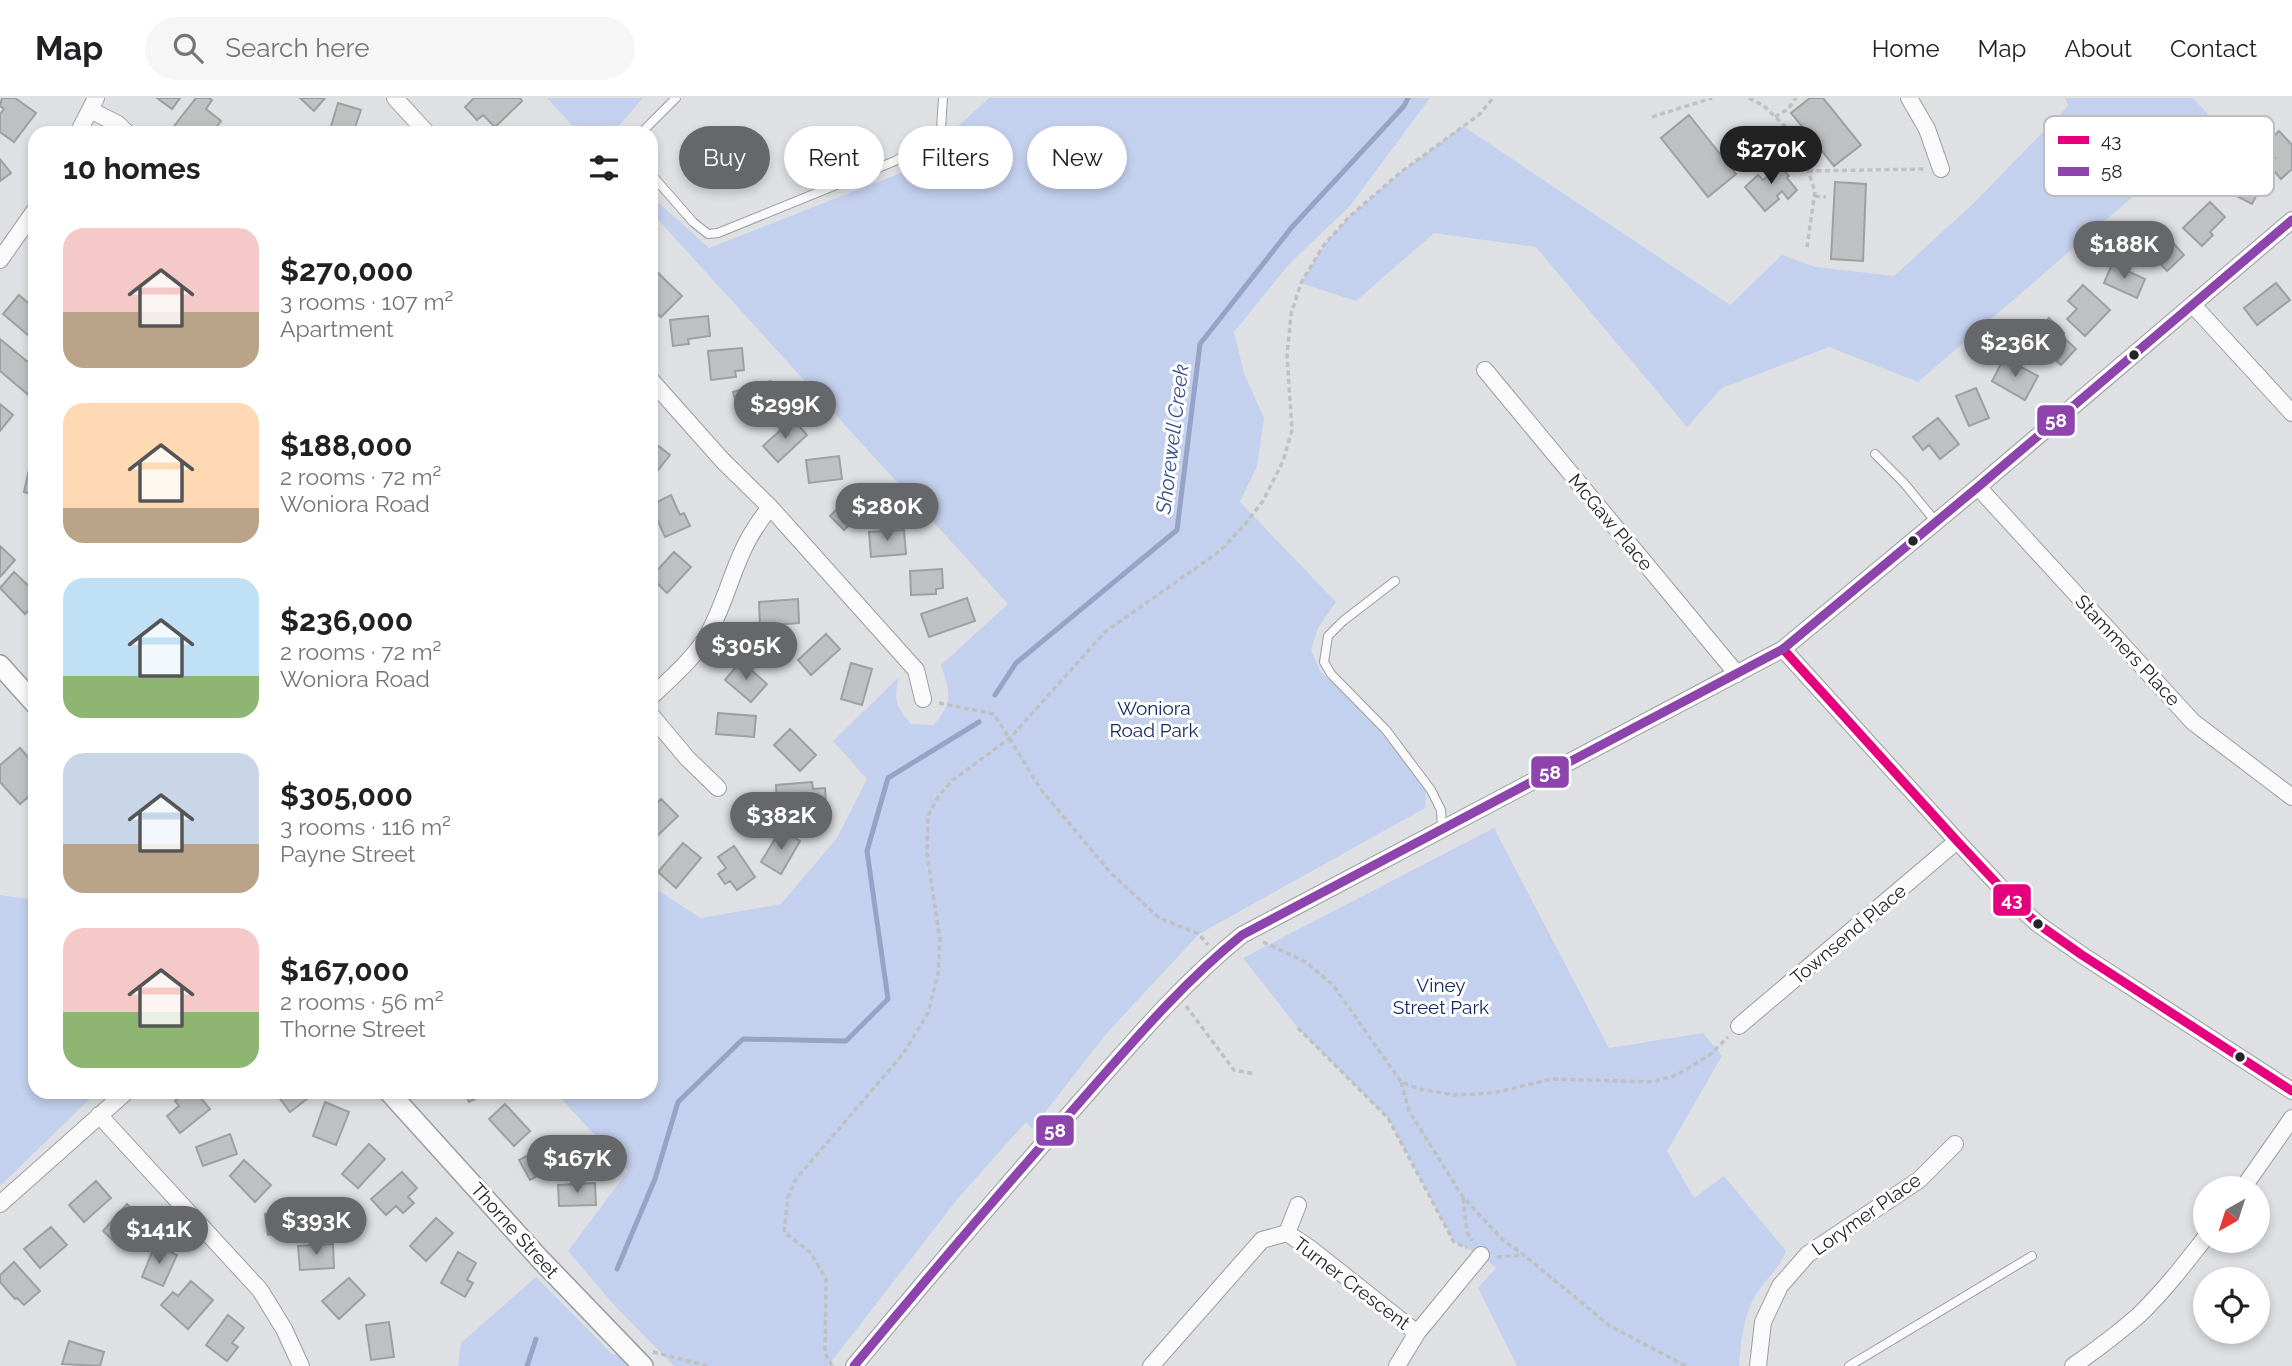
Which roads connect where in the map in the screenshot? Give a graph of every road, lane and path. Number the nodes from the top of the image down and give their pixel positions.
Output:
1 (395, 98) edge
2 (676, 98) edge
3 (943, 98) edge
4 (1493, 98) edge
5 (1712, 98) edge
6 (1749, 98) edge
7 (1796, 98) edge
8 (1909, 98) edge
9 (93, 104) edge
10 (1652, 117) dead end
11 (1775, 117) junction
12 (82, 126) edge
13 (120, 126) edge
14 (421, 126) edge
15 (648, 126) edge
16 (1748, 139) dead end
17 (1801, 156) junction
18 (1941, 169) joint
19 (1808, 171) junction
20 (658, 182) edge
21 (1815, 196) junction
22 (1826, 197) dead end
23 (28, 220) edge
24 (2292, 220) edge
25 (1807, 247) dead end
26 (0, 260) edge
27 (2193, 305) junction
28 (1485, 370) dead end
29 (658, 388) edge
30 (2292, 413) edge
31 (1875, 454) dead end
32 (1978, 487) junction
33 (770, 507) junction
34 (1936, 522) junction
35 (1395, 581) dead end
36 (1783, 649) junction
37 (0, 665) edge
38 (1737, 674) junction
39 (658, 690) edge
40 (28, 696) edge
41 (923, 699) joint
42 (658, 723) edge
43 (1010, 738) junction
44 (718, 788) dead end
45 (2292, 797) edge
46 (1442, 828) junction
47 (1958, 841) junction
48 (1242, 934) junction
49 (1216, 956) junction
50 (1167, 1004) junction
51 (1739, 1026) joint
52 (1298, 1028) dead end
53 (1255, 1074) dead end
54 (1401, 1082) junction
55 (2292, 1091) edge
56 (118, 1099) edge
57 (395, 1099) edge
58 (99, 1115) junction
59 (2292, 1118) edge
60 (1955, 1144) dead end
61 (2251, 1176) edge
62 (1463, 1197) junction
63 (0, 1205) edge
64 (1297, 1205) dead end
65 (1287, 1233) junction
66 (2193, 1253) edge
67 (1481, 1255) junction
68 (1524, 1255) junction
69 (2032, 1256) dead end
70 (1417, 1333) junction
71 (627, 1350) junction
72 (302, 1366) edge
73 (643, 1366) edge
74 (708, 1366) edge
75 (832, 1366) edge
76 (855, 1366) edge
77 (1151, 1366) edge
78 (1397, 1366) edge
79 (1686, 1366) edge
80 (1758, 1366) edge
81 (1849, 1366) edge
82 (2073, 1366) edge

1 - 14 street
2 - 15 lane
3 - 20 lane
4 - 43 path
5 - 10 path
6 - 11 path
7 - 11 path
8 - 18 street
9 - 12 street
9 - 13 street
11 - 17 path
16 - 17 path
17 - 19 path
18 - 19 path
19 - 21 path
21 - 22 path
21 - 25 path
23 - 26 street
24 - 27 street
27 - 30 street
27 - 32 street
28 - 38 street, McGaw Place
29 - 33 street
31 - 34 lane
32 - 34 street
32 - 45 street, Stammers Place
33 - 39 street
33 - 41 street
34 - 36 street
35 - 46 lane
36 - 38 street
36 - 47 street
37 - 40 street
38 - 46 street
41 - 43 path
42 - 44 street
43 - 49 path
43 - 75 path
46 - 48 street
47 - 51 street, Townsend Place
47 - 55 street
48 - 49 street
48 - 54 path
49 - 50 street
50 - 53 path
50 - 76 street
51 - 54 path
52 - 67 path
54 - 62 path
56 - 58 street
57 - 71 street, Thorne Street
58 - 63 street
58 - 72 street
59 - 61 street
60 - 80 street, Lorymer Place
62 - 67 path
62 - 68 path
64 - 65 street, Turner Crescent
65 - 70 street, Turner Crescent
65 - 77 street, Turner Crescent
66 - 82 street
67 - 68 path
67 - 70 street
68 - 79 path
69 - 81 lane
70 - 78 street
71 - 73 street, Thorne Street
71 - 74 path

